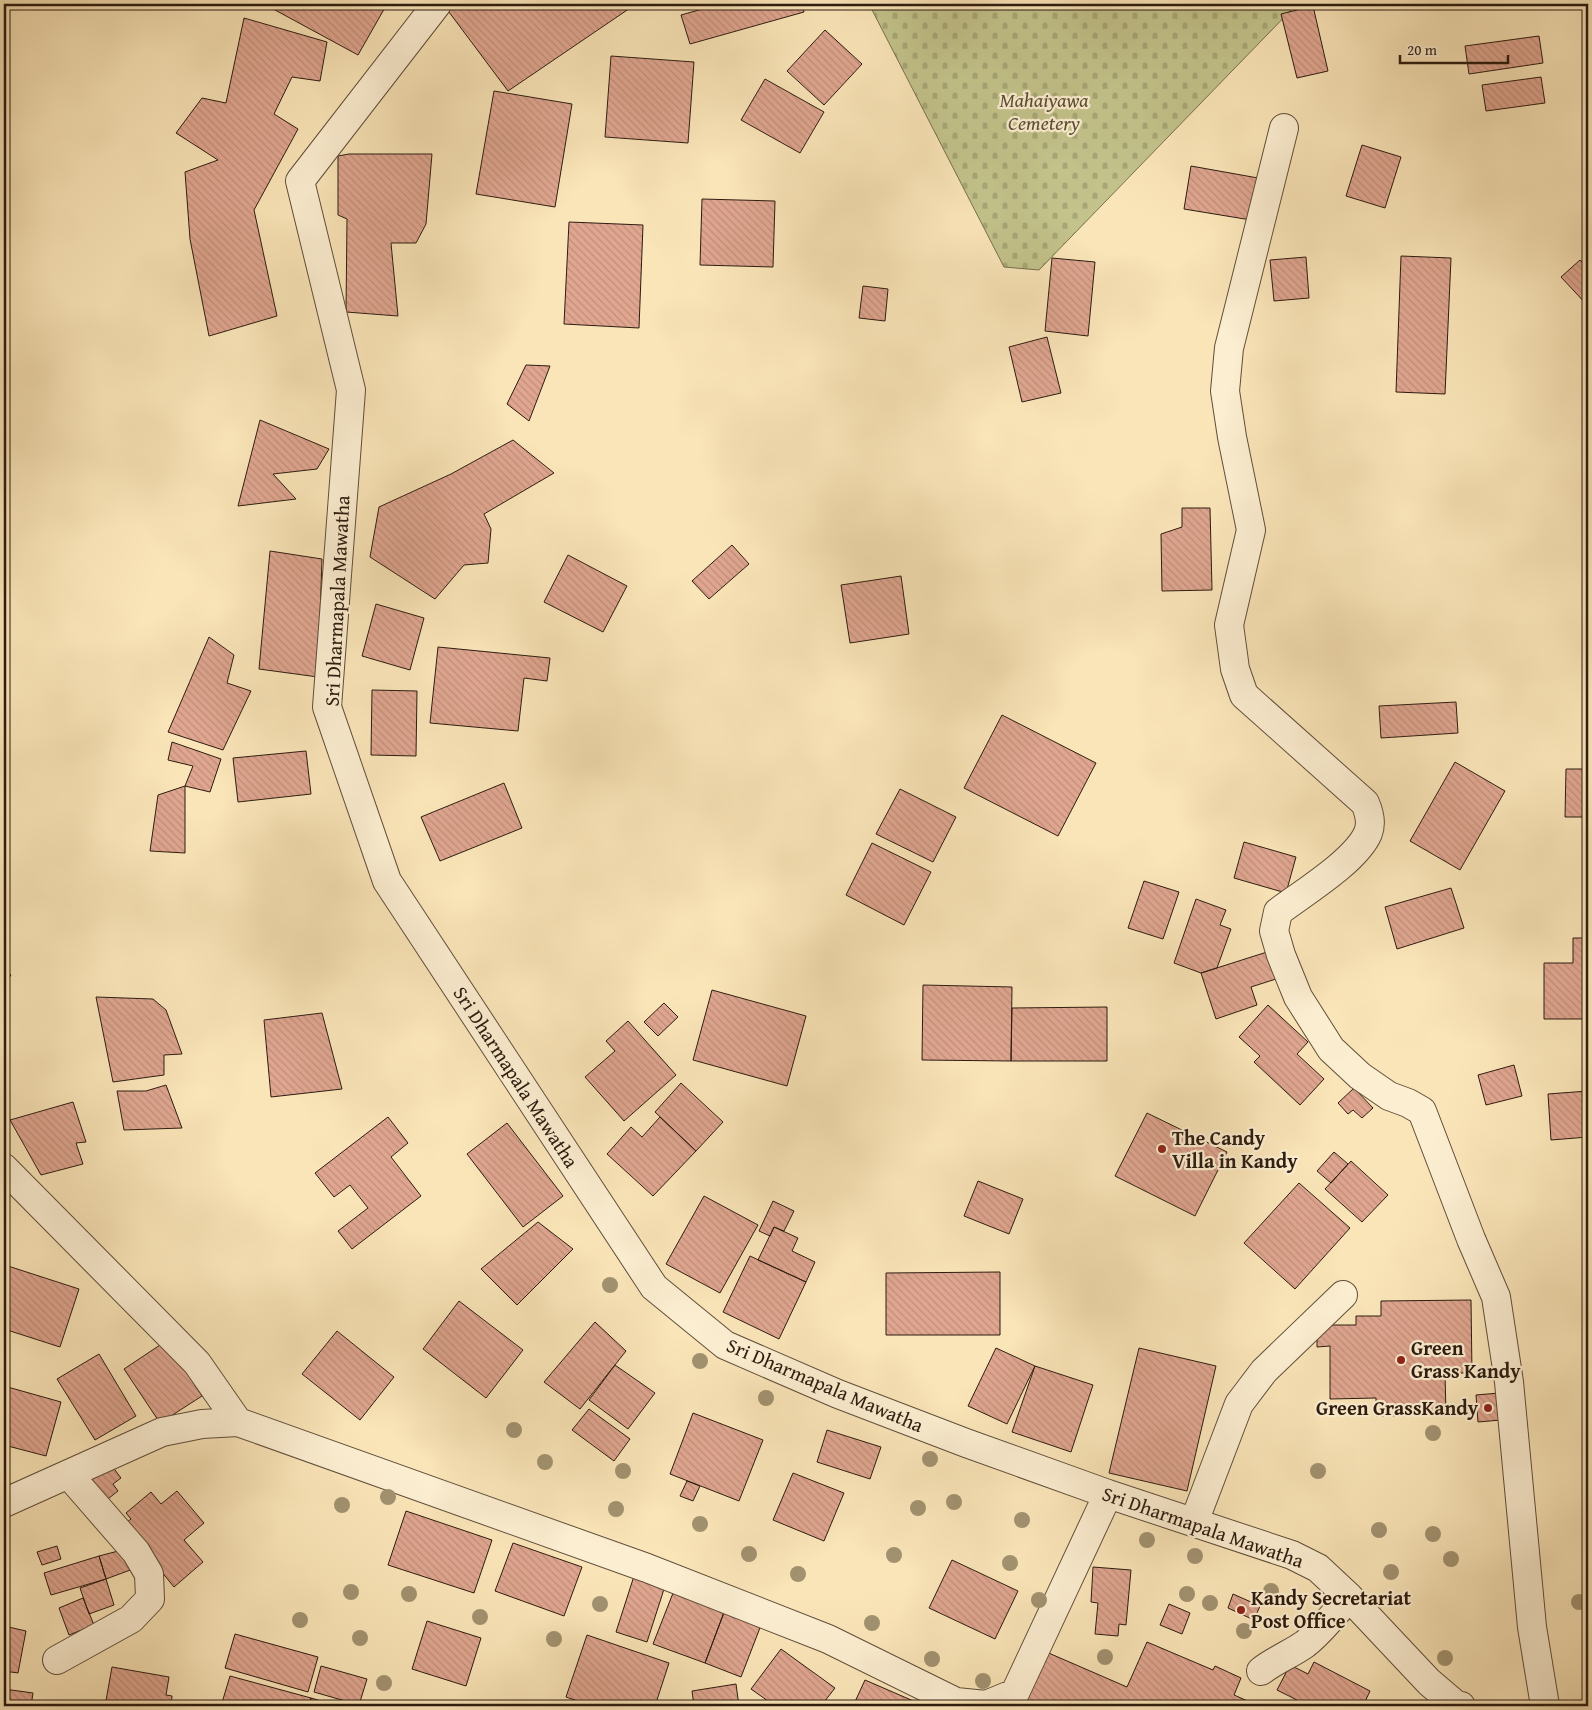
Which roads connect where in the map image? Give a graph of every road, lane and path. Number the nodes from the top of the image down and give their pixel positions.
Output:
1 (437, 4) edge
2 (1284, 128) dead end
3 (4, 1168) edge
4 (1343, 1296) dead end
5 (238, 1422) junction
6 (69, 1475) junction
7 (1108, 1494) junction
8 (4, 1502) edge
9 (1194, 1522) junction
10 (1348, 1597) junction
11 (57, 1660) dead end
12 (1261, 1671) dead end
13 (1461, 1706) edge
14 (1545, 1706) edge

1 - 7 street, Sri Dharmapala Mawatha
2 - 14 street
3 - 5 street
4 - 9 street
5 - 6 street
5 - 7 street
6 - 8 street
6 - 11 street
7 - 9 street, Sri Dharmapala Mawatha
9 - 10 street, Sri Dharmapala Mawatha
10 - 12 street
10 - 13 street, Sri Dharmapala Mawatha

